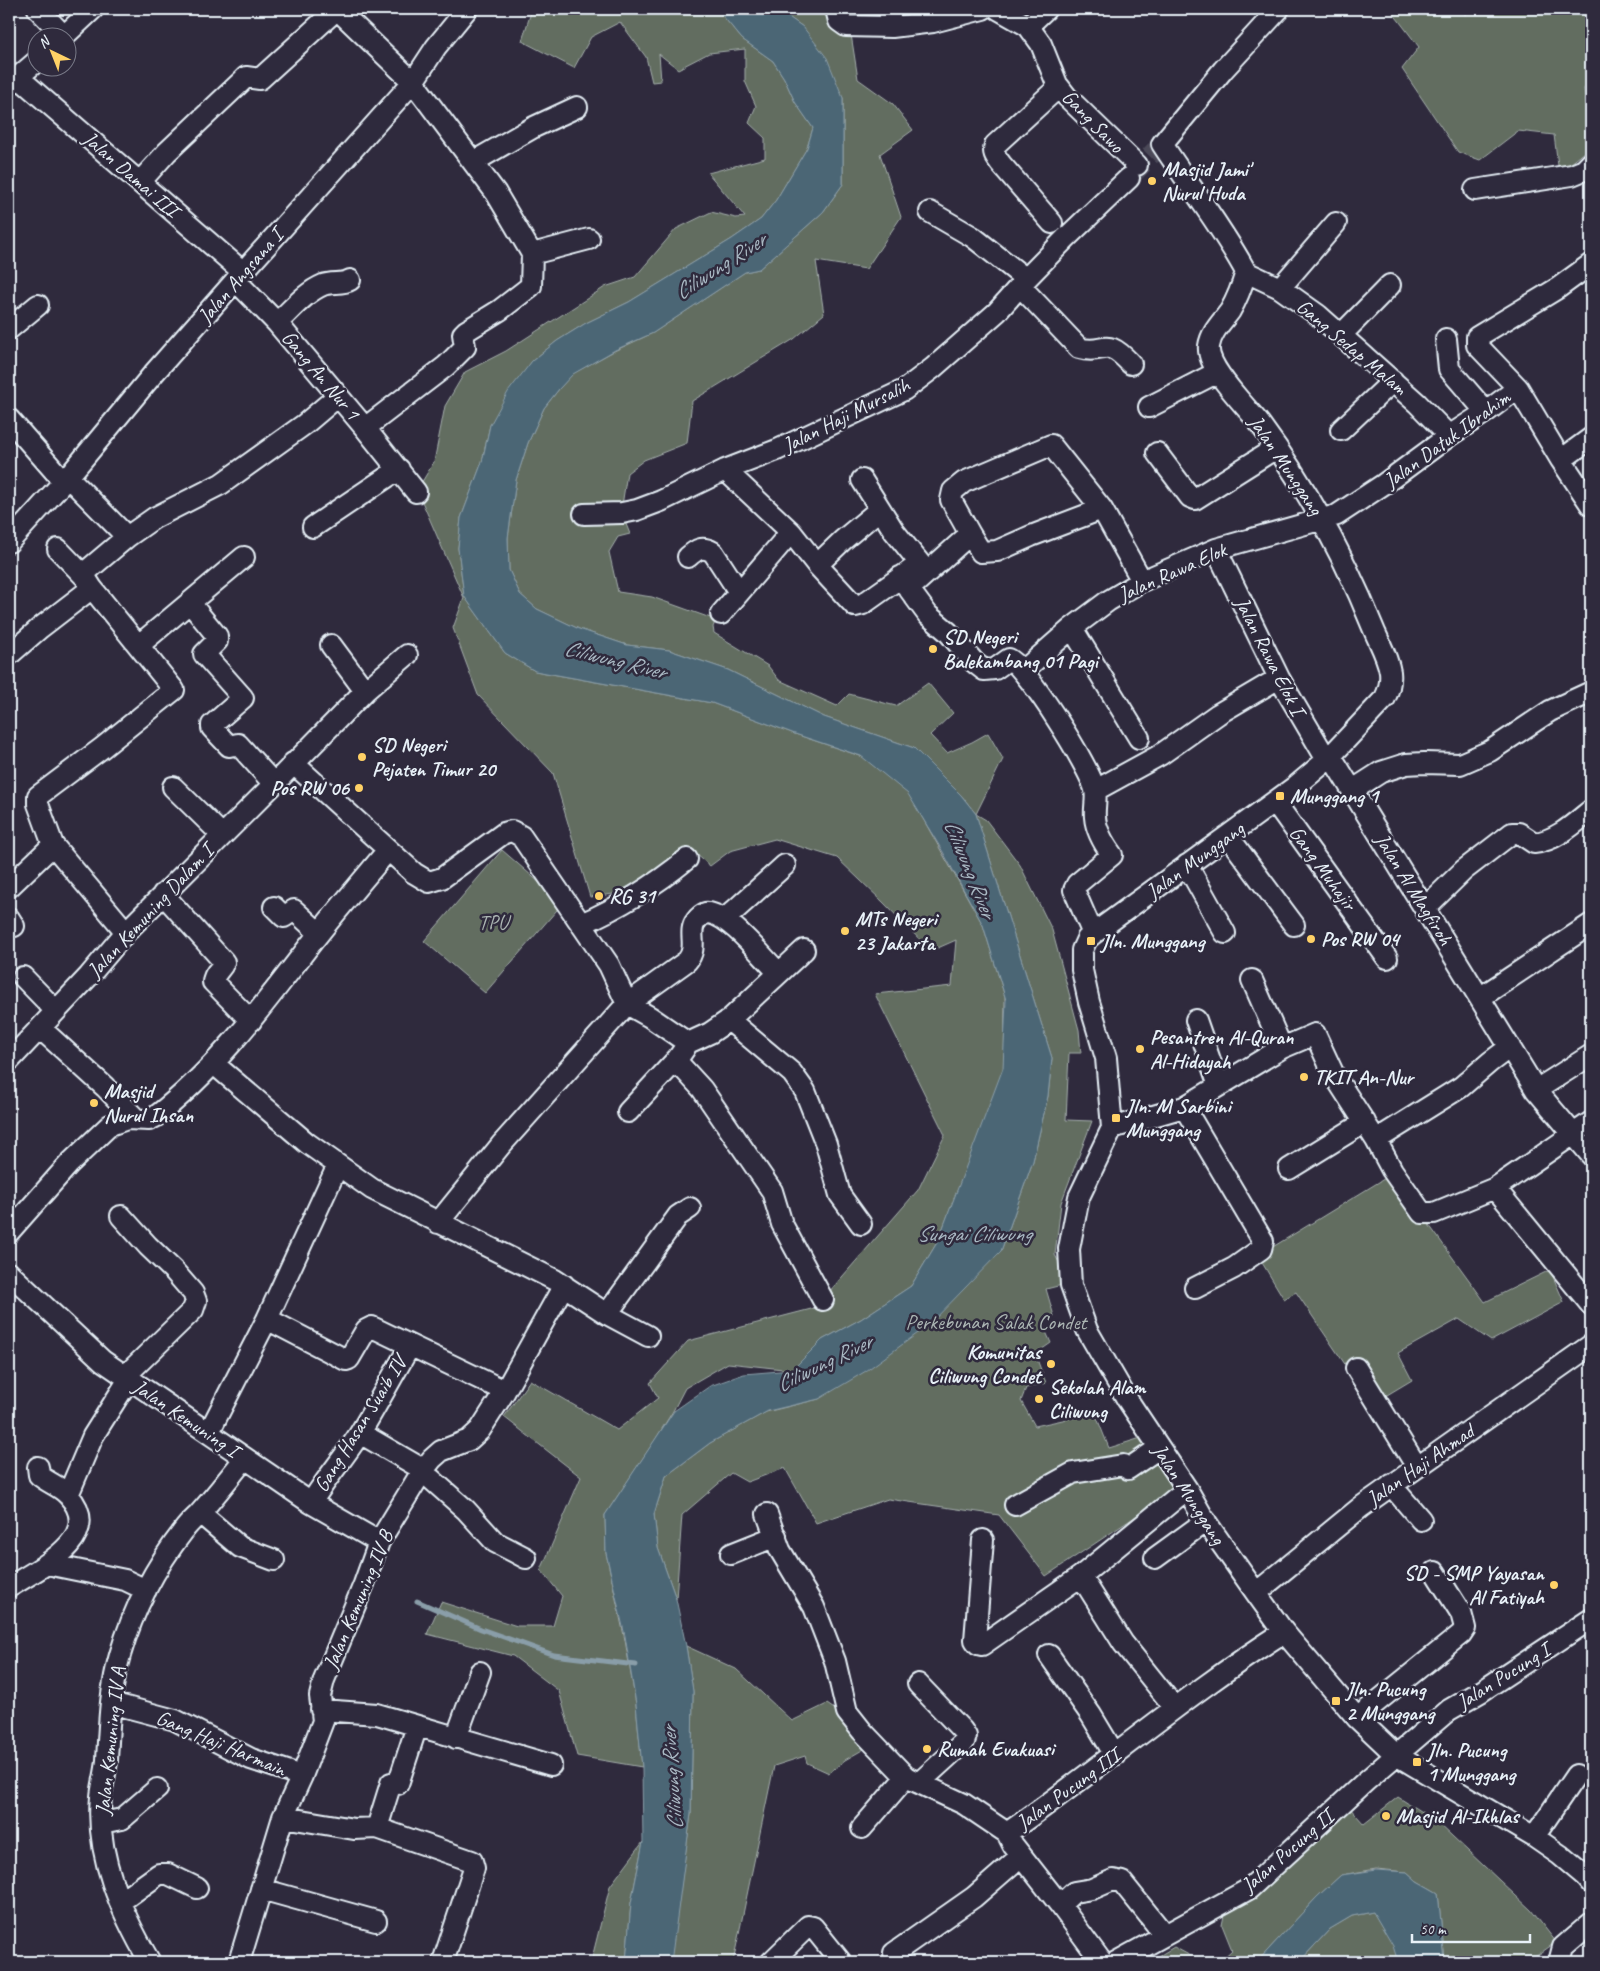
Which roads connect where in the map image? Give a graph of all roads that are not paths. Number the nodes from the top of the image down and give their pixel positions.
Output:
1 (38, 9) edge
2 (93, 9) edge
3 (337, 9) edge
4 (467, 9) edge
5 (836, 9) edge
6 (983, 9) edge
7 (998, 9) edge
8 (1046, 9) edge
9 (1279, 9) edge
10 (891, 18) edge
11 (1028, 26) junction
12 (55, 28) edge
13 (73, 28) edge
14 (28, 68) edge
15 (13, 81) edge
16 (413, 82) junction
17 (1052, 93) dead end
18 (577, 107) dead end
19 (473, 162) junction
20 (1591, 163) edge
21 (1133, 171) joint
22 (140, 182) junction
23 (1475, 190) dead end
24 (930, 212) dead end
25 (1336, 223) dead end
26 (1058, 230) junction
27 (589, 239) dead end
28 (532, 254) junction
29 (1591, 264) edge
30 (1246, 272) junction
31 (240, 276) junction
32 (350, 280) dead end
33 (1023, 282) junction
34 (1390, 285) dead end
35 (1280, 288) junction
36 (38, 305) dead end
37 (277, 323) junction
38 (9, 329) edge
39 (1342, 334) junction
40 (1446, 340) dead end
41 (1131, 364) dead end
42 (1218, 372) junction
43 (1393, 381) junction
44 (1518, 388) junction
45 (338, 396) junction
46 (1149, 407) dead end
47 (1486, 412) junction
48 (9, 420) edge
49 (365, 428) junction
50 (1341, 430) dead end
51 (1449, 436) junction
52 (1591, 438) edge
53 (1276, 448) junction
54 (1157, 453) dead end
55 (1561, 460) junction
56 (725, 470) junction
57 (400, 471) junction
58 (66, 480) junction
59 (862, 480) dead end
60 (416, 492) dead end
61 (1591, 505) edge
62 (880, 509) junction
63 (1102, 509) junction
64 (584, 514) dead end
65 (1323, 520) junction
66 (313, 526) dead end
67 (791, 532) junction
68 (970, 534) junction
69 (127, 537) junction
70 (9, 542) edge
71 (58, 549) dead end
72 (1216, 549) junction
73 (688, 556) dead end
74 (244, 557) dead end
75 (818, 565) junction
76 (923, 568) junction
77 (1142, 581) junction
78 (89, 582) junction
79 (905, 583) junction
80 (739, 592) junction
81 (190, 603) junction
82 (721, 614) dead end
83 (1072, 628) junction
84 (139, 644) junction
85 (331, 645) dead end
86 (9, 655) edge
87 (407, 656) dead end
88 (1023, 671) junction
89 (1278, 678) junction
90 (365, 690) junction
91 (1591, 692) edge
92 (1139, 738) dead end
93 (1329, 758) junction
94 (293, 763) junction
95 (274, 784) junction
96 (173, 787) dead end
97 (1096, 790) junction
98 (1353, 790) junction
99 (1275, 802) junction
100 (1591, 810) edge
101 (222, 835) junction
102 (1228, 836) junction
103 (53, 844) junction
104 (388, 850) junction
105 (687, 859) dead end
106 (785, 865) dead end
107 (1187, 865) junction
108 (9, 887) edge
109 (163, 894) junction
110 (274, 907) dead end
111 (1425, 908) junction
112 (725, 919) junction
113 (581, 924) junction
114 (1591, 924) edge
115 (1294, 925) dead end
116 (126, 932) junction
117 (1225, 933) dead end
118 (319, 934) junction
119 (1094, 934) junction
120 (804, 950) dead end
121 (1387, 958) dead end
122 (779, 973) junction
123 (23, 977) dead end
124 (1252, 980) dead end
125 (1481, 998) junction
126 (626, 1004) junction
127 (56, 1011) junction
128 (730, 1020) junction
129 (1196, 1020) dead end
130 (251, 1021) junction
131 (40, 1028) junction
132 (1510, 1047) junction
133 (1282, 1048) junction
134 (683, 1050) junction
135 (1591, 1055) edge
136 (9, 1062) edge
137 (214, 1064) junction
138 (1219, 1086) junction
139 (1536, 1090) junction
140 (1184, 1107) junction
141 (628, 1112) dead end
142 (136, 1119) junction
143 (1365, 1122) junction
144 (1591, 1122) edge
145 (1112, 1128) junction
146 (1572, 1134) junction
147 (1376, 1140) junction
148 (1591, 1155) edge
149 (338, 1165) junction
150 (1289, 1169) dead end
151 (1495, 1188) junction
152 (690, 1208) dead end
153 (121, 1216) dead end
154 (438, 1223) junction
155 (861, 1224) dead end
156 (9, 1232) edge
157 (9, 1273) edge
158 (564, 1285) junction
159 (1195, 1288) dead end
160 (823, 1300) dead end
161 (1591, 1306) edge
162 (607, 1314) junction
163 (267, 1319) junction
164 (648, 1336) dead end
165 (1591, 1345) edge
166 (410, 1346) junction
167 (1356, 1368) dead end
168 (127, 1378) junction
169 (506, 1391) junction
170 (209, 1432) junction
171 (360, 1433) junction
172 (1159, 1448) junction
173 (246, 1458) junction
174 (38, 1467) dead end
175 (1417, 1467) junction
176 (423, 1471) junction
177 (1390, 1485) junction
178 (1187, 1489) junction
179 (68, 1495) junction
180 (311, 1503) junction
181 (1015, 1505) dead end
182 (200, 1513) junction
183 (767, 1514) dead end
184 (1420, 1520) dead end
185 (1206, 1521) junction
186 (776, 1536) junction
187 (983, 1540) dead end
188 (379, 1542) junction
189 (731, 1554) dead end
190 (526, 1558) dead end
191 (1155, 1558) dead end
192 (274, 1560) dead end
193 (47, 1564) junction
194 (1435, 1572) dead end
195 (1081, 1576) junction
196 (9, 1587) edge
197 (146, 1590) junction
198 (1256, 1593) junction
199 (1591, 1620) edge
200 (1284, 1632) junction
201 (1049, 1655) dead end
202 (480, 1672) dead end
203 (918, 1684) dead end
204 (111, 1703) junction
205 (1175, 1708) junction
206 (321, 1710) junction
207 (1356, 1718) junction
208 (418, 1726) junction
209 (456, 1738) junction
210 (1115, 1755) junction
211 (1396, 1755) junction
212 (551, 1765) dead end
213 (1576, 1775) dead end
214 (302, 1776) junction
215 (912, 1780) junction
216 (157, 1789) dead end
217 (283, 1817) junction
218 (101, 1823) junction
219 (377, 1828) junction
220 (862, 1828) dead end
221 (1007, 1833) junction
222 (1534, 1837) junction
223 (1021, 1856) junction
224 (1589, 1876) edge
225 (198, 1888) dead end
226 (261, 1888) junction
227 (120, 1902) junction
228 (1060, 1905) junction
229 (376, 1921) dead end
230 (1591, 1923) edge
231 (1159, 1928) dead end
232 (894, 1953) dead end
233 (150, 1962) edge
234 (239, 1962) edge
235 (443, 1962) edge
236 (771, 1962) edge
237 (841, 1962) edge
238 (1102, 1962) edge
239 (1116, 1962) edge
240 (1559, 1962) edge

1 - 12 street
2 - 13 street
3 - 16 street
3 - 22 street
4 - 16 street, Jalan Angsana I
5 - 10 street
6 - 10 street
7 - 11 street, Gang Sawo
8 - 11 street
9 - 30 street
11 - 21 street, Gang Sawo
14 - 15 street
15 - 22 street, Jalan Damai III
16 - 19 street
16 - 31 street, Jalan Angsana I
17 - 26 street
18 - 19 street
19 - 28 street
20 - 23 street
21 - 26 street, Jalan Haji Mursalih
22 - 31 street, Jalan Damai III
24 - 33 street
25 - 35 street
26 - 33 street, Jalan Haji Mursalih
27 - 28 street
28 - 49 street
29 - 44 street
30 - 35 street, Gang Sedap Malam
30 - 42 street, Jalan Munggang
31 - 37 street, Gang An Nur 1
31 - 58 street, Jalan Angsana I
32 - 37 street
33 - 41 street
33 - 56 street, Jalan Haji Mursalih
34 - 39 street
35 - 39 street, Gang Sedap Malam
36 - 38 street
37 - 45 street, Gang An Nur 1
39 - 43 street, Gang Sedap Malam
40 - 47 street
42 - 46 street
42 - 53 street, Jalan Munggang
43 - 50 street
43 - 51 street, Gang Sedap Malam
44 - 47 street, Jalan Datuk Ibrahim
44 - 55 street, Jalan Datuk Ibrahim
45 - 49 street, Gang An Nur 1
45 - 69 street
47 - 51 street, Jalan Datuk Ibrahim
48 - 58 street
49 - 57 street, Gang An Nur 1
51 - 65 street, Jalan Datuk Ibrahim
52 - 55 street
53 - 54 street
53 - 65 street, Jalan Munggang
55 - 61 street, Jalan Datuk Ibrahim
56 - 64 street, Jalan Haji Mursalih
56 - 67 street
57 - 60 street, Gang An Nur 1
57 - 66 street
58 - 69 street
58 - 70 street, Jalan Angsana I
59 - 62 street
62 - 75 street
62 - 76 street
63 - 68 street
63 - 68 street
63 - 77 street
65 - 72 street, Jalan Rawa Elok
65 - 93 street, Jalan Munggang
67 - 75 street
67 - 80 street
68 - 76 street
69 - 78 street
71 - 78 street
72 - 77 street, Jalan Rawa Elok
72 - 89 street, Jalan Rawa Elok I
73 - 80 street
74 - 81 street
75 - 79 street
76 - 79 street
77 - 83 street, Jalan Rawa Elok
78 - 84 street
78 - 86 street
79 - 88 street
80 - 82 street
81 - 84 street
81 - 95 street
83 - 88 street, Jalan Rawa Elok
83 - 92 street
84 - 103 street
85 - 90 street
87 - 90 street, Jalan Kemuning Dalam I
88 - 97 street
89 - 93 street, Jalan Rawa Elok I
89 - 97 street
90 - 94 street, Jalan Kemuning Dalam I
91 - 98 street
93 - 98 street, Jalan Al Magfiroh
93 - 99 street, Jalan Munggang
94 - 95 street, Jalan Kemuning Dalam I
94 - 104 street
95 - 101 street, Jalan Kemuning Dalam I
96 - 101 street
97 - 119 street
98 - 111 street, Jalan Al Magfiroh
99 - 102 street, Jalan Munggang
99 - 121 street, Gang Muhajir
100 - 111 street
101 - 109 street, Jalan Kemuning Dalam I
102 - 107 street, Jalan Munggang
102 - 115 street
103 - 108 street
103 - 116 street
104 - 113 street
104 - 118 street
105 - 113 street
106 - 112 street
107 - 117 street
107 - 119 street, Jalan Munggang
109 - 116 street, Jalan Kemuning Dalam I
109 - 130 street
110 - 118 street
111 - 125 street, Jalan Al Magfiroh
112 - 122 street
112 - 126 street
113 - 126 street
114 - 125 street
116 - 127 street, Jalan Kemuning Dalam I
118 - 130 street
119 - 145 street, Jalan Munggang
120 - 122 street
122 - 128 street
123 - 127 street
124 - 133 street
125 - 132 street, Jalan Al Magfiroh
126 - 134 street
126 - 154 street
127 - 131 street, Jalan Kemuning Dalam I
128 - 134 street
128 - 155 street
129 - 138 street
130 - 137 street
131 - 136 street, Jalan Kemuning Dalam I
131 - 142 street
132 - 139 street, Jalan Al Magfiroh
132 - 147 street
133 - 138 street
133 - 143 street
134 - 141 street
134 - 160 street
135 - 139 street
137 - 142 street
137 - 149 street
138 - 140 street
139 - 146 street, Jalan Al Magfiroh
140 - 145 street
140 - 159 street
142 - 156 street
143 - 147 street
143 - 150 street
144 - 146 street
145 - 172 street, Jalan Munggang
146 - 148 street, Jalan Al Magfiroh
146 - 151 street
147 - 151 street
149 - 154 street
149 - 163 street
151 - 161 street
152 - 162 street
153 - 168 street
154 - 158 street
157 - 168 street, Jalan Kemuning I
158 - 162 street
158 - 169 street, Jalan Kemuning IV B
162 - 164 street
163 - 166 street
163 - 170 street
165 - 175 street, Jalan Haji Ahmad
166 - 169 street
166 - 171 street, Gang Hasan Suaib IV
167 - 175 street
168 - 170 street, Jalan Kemuning I
168 - 179 street
169 - 176 street, Jalan Kemuning IV B
170 - 173 street, Jalan Kemuning I
171 - 176 street
171 - 180 street, Gang Hasan Suaib IV
172 - 178 street, Jalan Munggang
172 - 181 street
173 - 180 street, Jalan Kemuning I
173 - 182 street, Jalan Kemuning IV A
174 - 179 street
175 - 177 street, Jalan Haji Ahmad
176 - 188 street, Jalan Kemuning IV B
176 - 190 street
177 - 184 street
177 - 198 street, Jalan Haji Ahmad
178 - 185 street, Jalan Munggang
178 - 195 street
179 - 193 street
180 - 188 street, Jalan Kemuning I
182 - 192 street
182 - 197 street, Jalan Kemuning IV A
183 - 186 street, Jalan Pucung III
185 - 191 street
185 - 198 street, Jalan Munggang
186 - 189 street
186 - 215 street, Jalan Pucung III
187 - 195 street
188 - 206 street, Jalan Kemuning IV B
193 - 196 street
193 - 197 street
194 - 207 street
195 - 205 street
197 - 204 street, Jalan Kemuning IV A
198 - 200 street, Jalan Munggang
199 - 211 street, Jalan Pucung I
200 - 205 street, Jalan Pucung III
200 - 207 street, Jalan Munggang
201 - 210 street
202 - 209 street
203 - 215 street
204 - 214 street, Gang Haji Harmain
204 - 218 street, Jalan Kemuning IV A
205 - 210 street, Jalan Pucung III
206 - 208 street
206 - 214 street, Jalan Kemuning IV B
207 - 211 street, Jalan Munggang
208 - 209 street
208 - 219 street
209 - 212 street
210 - 221 street, Jalan Pucung III
211 - 222 street, Jalan Munggang
211 - 239 street, Jalan Pucung II
213 - 222 street
214 - 217 street, Jalan Kemuning IV B
215 - 220 street
215 - 221 street, Jalan Pucung III
216 - 218 street
217 - 219 street
217 - 226 street, Jalan Kemuning IV B
218 - 227 street, Jalan Kemuning IV A
219 - 235 street
221 - 223 street
222 - 224 street, Jalan Munggang
223 - 228 street
223 - 232 street
225 - 227 street
226 - 229 street
226 - 234 street, Jalan Kemuning IV B
227 - 233 street, Jalan Kemuning IV A
228 - 231 street
228 - 238 street
230 - 240 street
236 - 237 street

